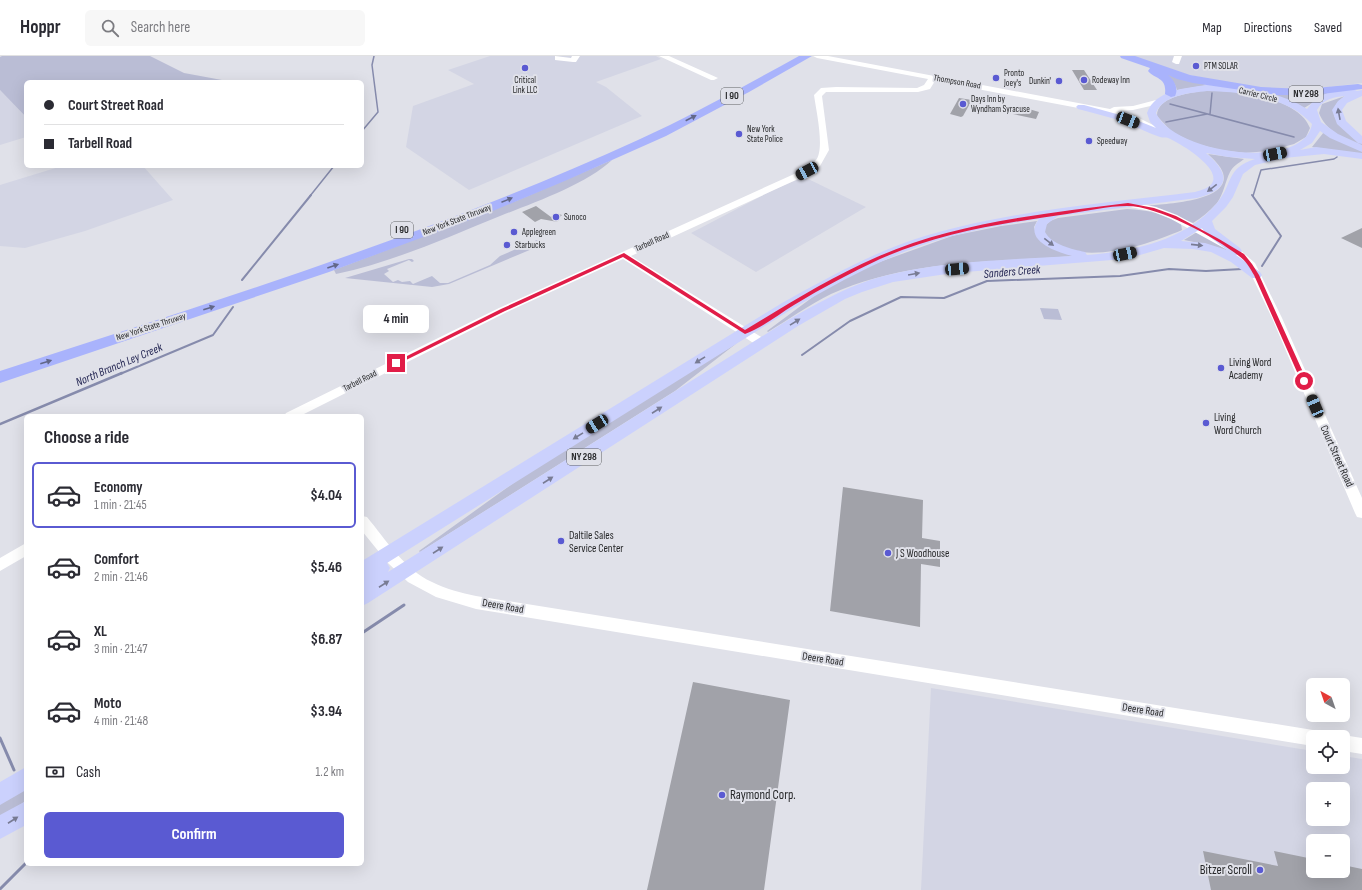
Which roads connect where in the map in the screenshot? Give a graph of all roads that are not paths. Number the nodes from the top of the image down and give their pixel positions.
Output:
1 (576, 56) edge
2 (663, 56) edge
3 (787, 56) edge
4 (808, 56) edge
5 (1114, 56) edge
6 (1125, 56) edge
7 (820, 57) edge
8 (558, 58) dead end
9 (1181, 77) junction
10 (714, 78) dead end
11 (933, 78) junction
12 (1238, 89) junction
13 (1361, 89) edge
14 (1250, 92) junction
15 (1171, 94) junction
16 (1156, 102) junction
17 (1081, 107) junction
18 (1096, 109) junction
19 (1316, 122) junction
20 (1168, 134) junction
21 (656, 135) junction
22 (1180, 140) junction
23 (1362, 141) edge
24 (1362, 149) edge
25 (1326, 151) junction
26 (1285, 152) junction
27 (1264, 156) junction
28 (1362, 156) edge
29 (1206, 157) junction
30 (600, 172) dead end
31 (1226, 198) junction
32 (1128, 204) junction
33 (1054, 214) junction
34 (1206, 220) junction
35 (1194, 228) junction
36 (1158, 245) junction
37 (1236, 251) junction
38 (624, 255) junction
39 (1096, 258) junction
40 (1256, 275) junction
41 (316, 282) dead end
42 (820, 286) junction
43 (230, 301) junction
44 (745, 332) junction
45 (762, 343) junction
46 (0, 363) edge
47 (0, 377) edge
48 (678, 397) junction
49 (294, 414) edge
50 (517, 474) junction
51 (1362, 513) edge
52 (364, 523) edge
53 (24, 550) edge
54 (390, 553) junction
55 (0, 565) edge
56 (364, 569) edge
57 (405, 571) junction
58 (364, 581) edge
59 (364, 597) edge
60 (1306, 737) edge
61 (1350, 744) edge
62 (1362, 746) edge
63 (24, 779) edge
64 (0, 794) edge
65 (24, 813) edge
66 (0, 828) edge

1 - 8 street
2 - 10 street
3 - 46 highway, New York State Thruway / I 90
21 -> 4 highway, New York State Thruway / I 90
5 - 15 highway
6 - 9 highway
7 - 11 street, Thompson Road
9 - 12 highway
9 - 13 highway
11 - 17 street, Thompson Road
11 - 38 street, Tarbell Road
12 - 14 main road, Carrier Circle / NY 298
12 - 15 main road, Carrier Circle / NY 298
13 - 14 main road, NY 298
13 - 19 main road, NY 298
23 -> 13 main road
14 - 19 main road, Carrier Circle
15 - 16 main road, Carrier Circle / NY 298
16 - 18 street, Thompson Road
16 - 20 main road, NY 298
17 - 18 street, Thompson Road
17 - 29 main road
18 - 20 street, Thompson Road
19 - 24 main road
19 - 26 main road, NY 298
20 - 22 main road, NY 298
21 - 30 highway
43 -> 21 highway, New York State Thruway / I 90
22 - 27 main road
22 - 29 main road, NY 298
25 - 26 main road
25 - 28 main road
25 - 31 main road
26 - 27 main road, NY 298
27 - 31 main road, NY 298
29 -> 32 main road, NY 298
31 - 34 main road, NY 298
32 - 33 main road, NY 298
32 - 35 street, Court Street Road
33 -> 39 main road
33 - 42 main road, NY 298
34 - 35 main road, NY 298
34 - 37 main road
35 - 36 main road, NY 298
35 - 37 street, Court Street Road
36 - 39 main road, NY 298
36 -> 40 main road
37 - 40 street, Court Street Road
38 - 44 street
38 - 49 street, Tarbell Road
45 -> 39 main road, NY 298
40 - 51 street, Court Street Road
41 - 43 highway
42 - 44 main road, NY 298
42 - 45 main road
47 -> 43 highway, New York State Thruway / I 90
44 - 45 street
44 - 48 main road
44 -> 50 main road, NY 298
45 - 48 main road, NY 298
57 -> 48 main road, NY 298
50 - 54 main road, NY 298
50 - 57 main road
52 - 54 street, Deere Road
53 - 55 street
54 - 56 main road, NY 298
54 - 57 street, Deere Road
54 - 58 main road
59 -> 57 main road, NY 298
57 - 60 street, Deere Road
61 - 62 street
63 - 64 main road
66 -> 65 main road

